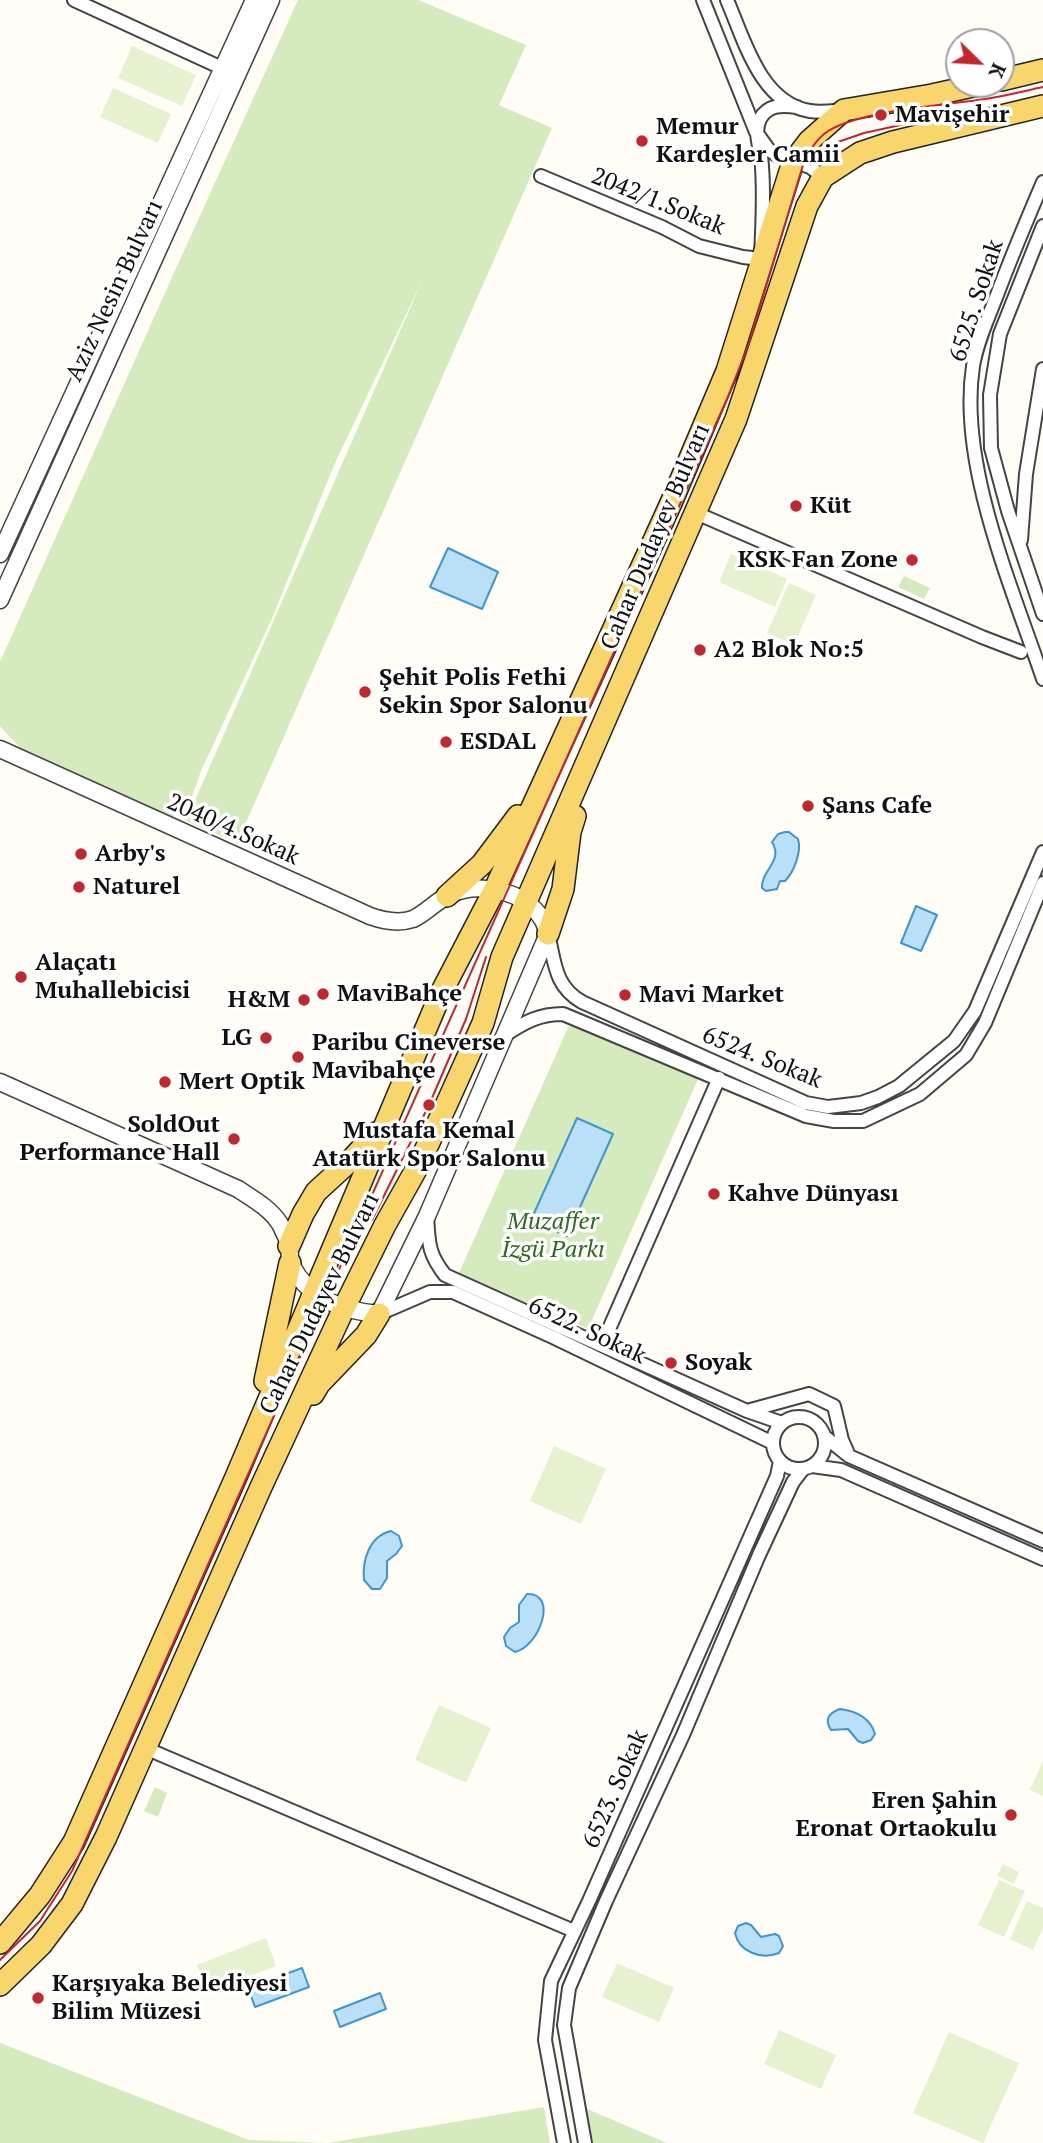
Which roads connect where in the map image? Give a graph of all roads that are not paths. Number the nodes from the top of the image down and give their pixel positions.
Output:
1 (74, 0) edge
2 (254, 0) edge
3 (271, 0) edge
4 (702, 0) edge
5 (727, 0) edge
6 (224, 69) junction
7 (1043, 70) edge
8 (1015, 77) edge
9 (945, 92) edge
10 (1043, 106) edge
11 (797, 107) junction
12 (844, 110) junction
13 (756, 132) junction
14 (793, 162) junction
15 (541, 176) dead end
16 (823, 177) junction
17 (1043, 182) edge
18 (1043, 226) edge
19 (761, 259) junction
20 (1043, 369) edge
21 (696, 513) junction
22 (1021, 547) junction
23 (0, 554) edge
24 (0, 600) edge
25 (1043, 614) edge
26 (1021, 652) dead end
27 (1043, 679) edge
28 (600, 734) junction
29 (0, 749) edge
30 (555, 758) junction
31 (1043, 852) edge
32 (1043, 883) edge
33 (494, 891) junction
34 (447, 896) junction
35 (526, 902) junction
36 (548, 934) junction
37 (505, 1035) junction
38 (719, 1078) junction
39 (0, 1082) edge
40 (386, 1128) junction
41 (427, 1216) junction
42 (290, 1255) junction
43 (314, 1292) junction
44 (344, 1308) junction
45 (379, 1314) junction
46 (602, 1345) junction
47 (747, 1411) junction
48 (782, 1423) junction
49 (824, 1436) junction
50 (773, 1443) junction
51 (849, 1456) junction
52 (780, 1461) junction
53 (807, 1468) junction
54 (236, 1477) junction
55 (261, 1487) junction
56 (1043, 1541) edge
57 (1043, 1559) edge
58 (145, 1748) junction
59 (575, 1931) junction
60 (0, 1943) edge
61 (0, 1985) edge
62 (564, 2143) edge
63 (585, 2143) edge

1 - 6 street
2 - 6 street, Aziz Nesin Bulvarı
3 - 24 street, Aziz Nesin Bulvarı
4 - 13 street
5 - 11 street
6 - 23 street, Aziz Nesin Bulvarı
7 - 8 main road
9 - 12 main road
10 - 16 main road, Cahar Dudayev Bulvarı
11 - 12 street
11 - 13 street
12 - 14 main road, Cahar Dudayev Bulvarı
13 - 14 street
13 - 19 street
14 - 16 street
14 - 19 main road, Cahar Dudayev Bulvarı
15 - 19 street, 2042/1.Sokak
16 - 21 main road, Cahar Dudayev Bulvarı
17 - 27 street, 6525. Sokak
18 - 22 street, 6525. Sokak
19 - 30 main road, Cahar Dudayev Bulvarı
20 - 22 street
21 - 26 street
21 - 28 main road, Cahar Dudayev Bulvarı
22 - 25 street, 6525. Sokak
28 - 35 main road, Cahar Dudayev Bulvarı
28 - 36 main road
29 - 34 street, 2040/4.Sokak
30 - 33 main road, Cahar Dudayev Bulvarı
30 - 34 main road
31 - 36 street, 6524. Sokak
32 - 38 street, 6524. Sokak
33 - 34 street
33 - 35 street
33 - 40 main road, Cahar Dudayev Bulvarı
35 - 36 street
35 - 44 main road, Cahar Dudayev Bulvarı
36 - 37 street
37 - 38 street, 6524. Sokak
37 - 41 street
38 - 46 street
39 - 42 street
40 - 42 main road
40 - 43 main road, Cahar Dudayev Bulvarı
41 - 45 street
41 - 46 street, 6522. Sokak
42 - 43 street
42 - 54 main road
43 - 44 street
43 - 54 main road, Cahar Dudayev Bulvarı
44 - 45 street
44 - 55 main road, Cahar Dudayev Bulvarı
45 - 50 street, 6522. Sokak
45 - 55 main road
46 - 47 street, 6522. Sokak
47 - 48 street, 6522. Sokak
47 - 51 street
48 - 49 street
48 - 50 street
49 - 51 street
49 - 53 street
50 - 52 street
51 - 56 street
52 - 53 street
52 - 59 street, 6523. Sokak
53 - 57 street
53 - 63 street, 6523. Sokak
54 - 60 main road, Cahar Dudayev Bulvarı
55 - 58 main road, Cahar Dudayev Bulvarı
58 - 59 street
58 - 61 main road, Cahar Dudayev Bulvarı
59 - 62 street, 6523. Sokak

